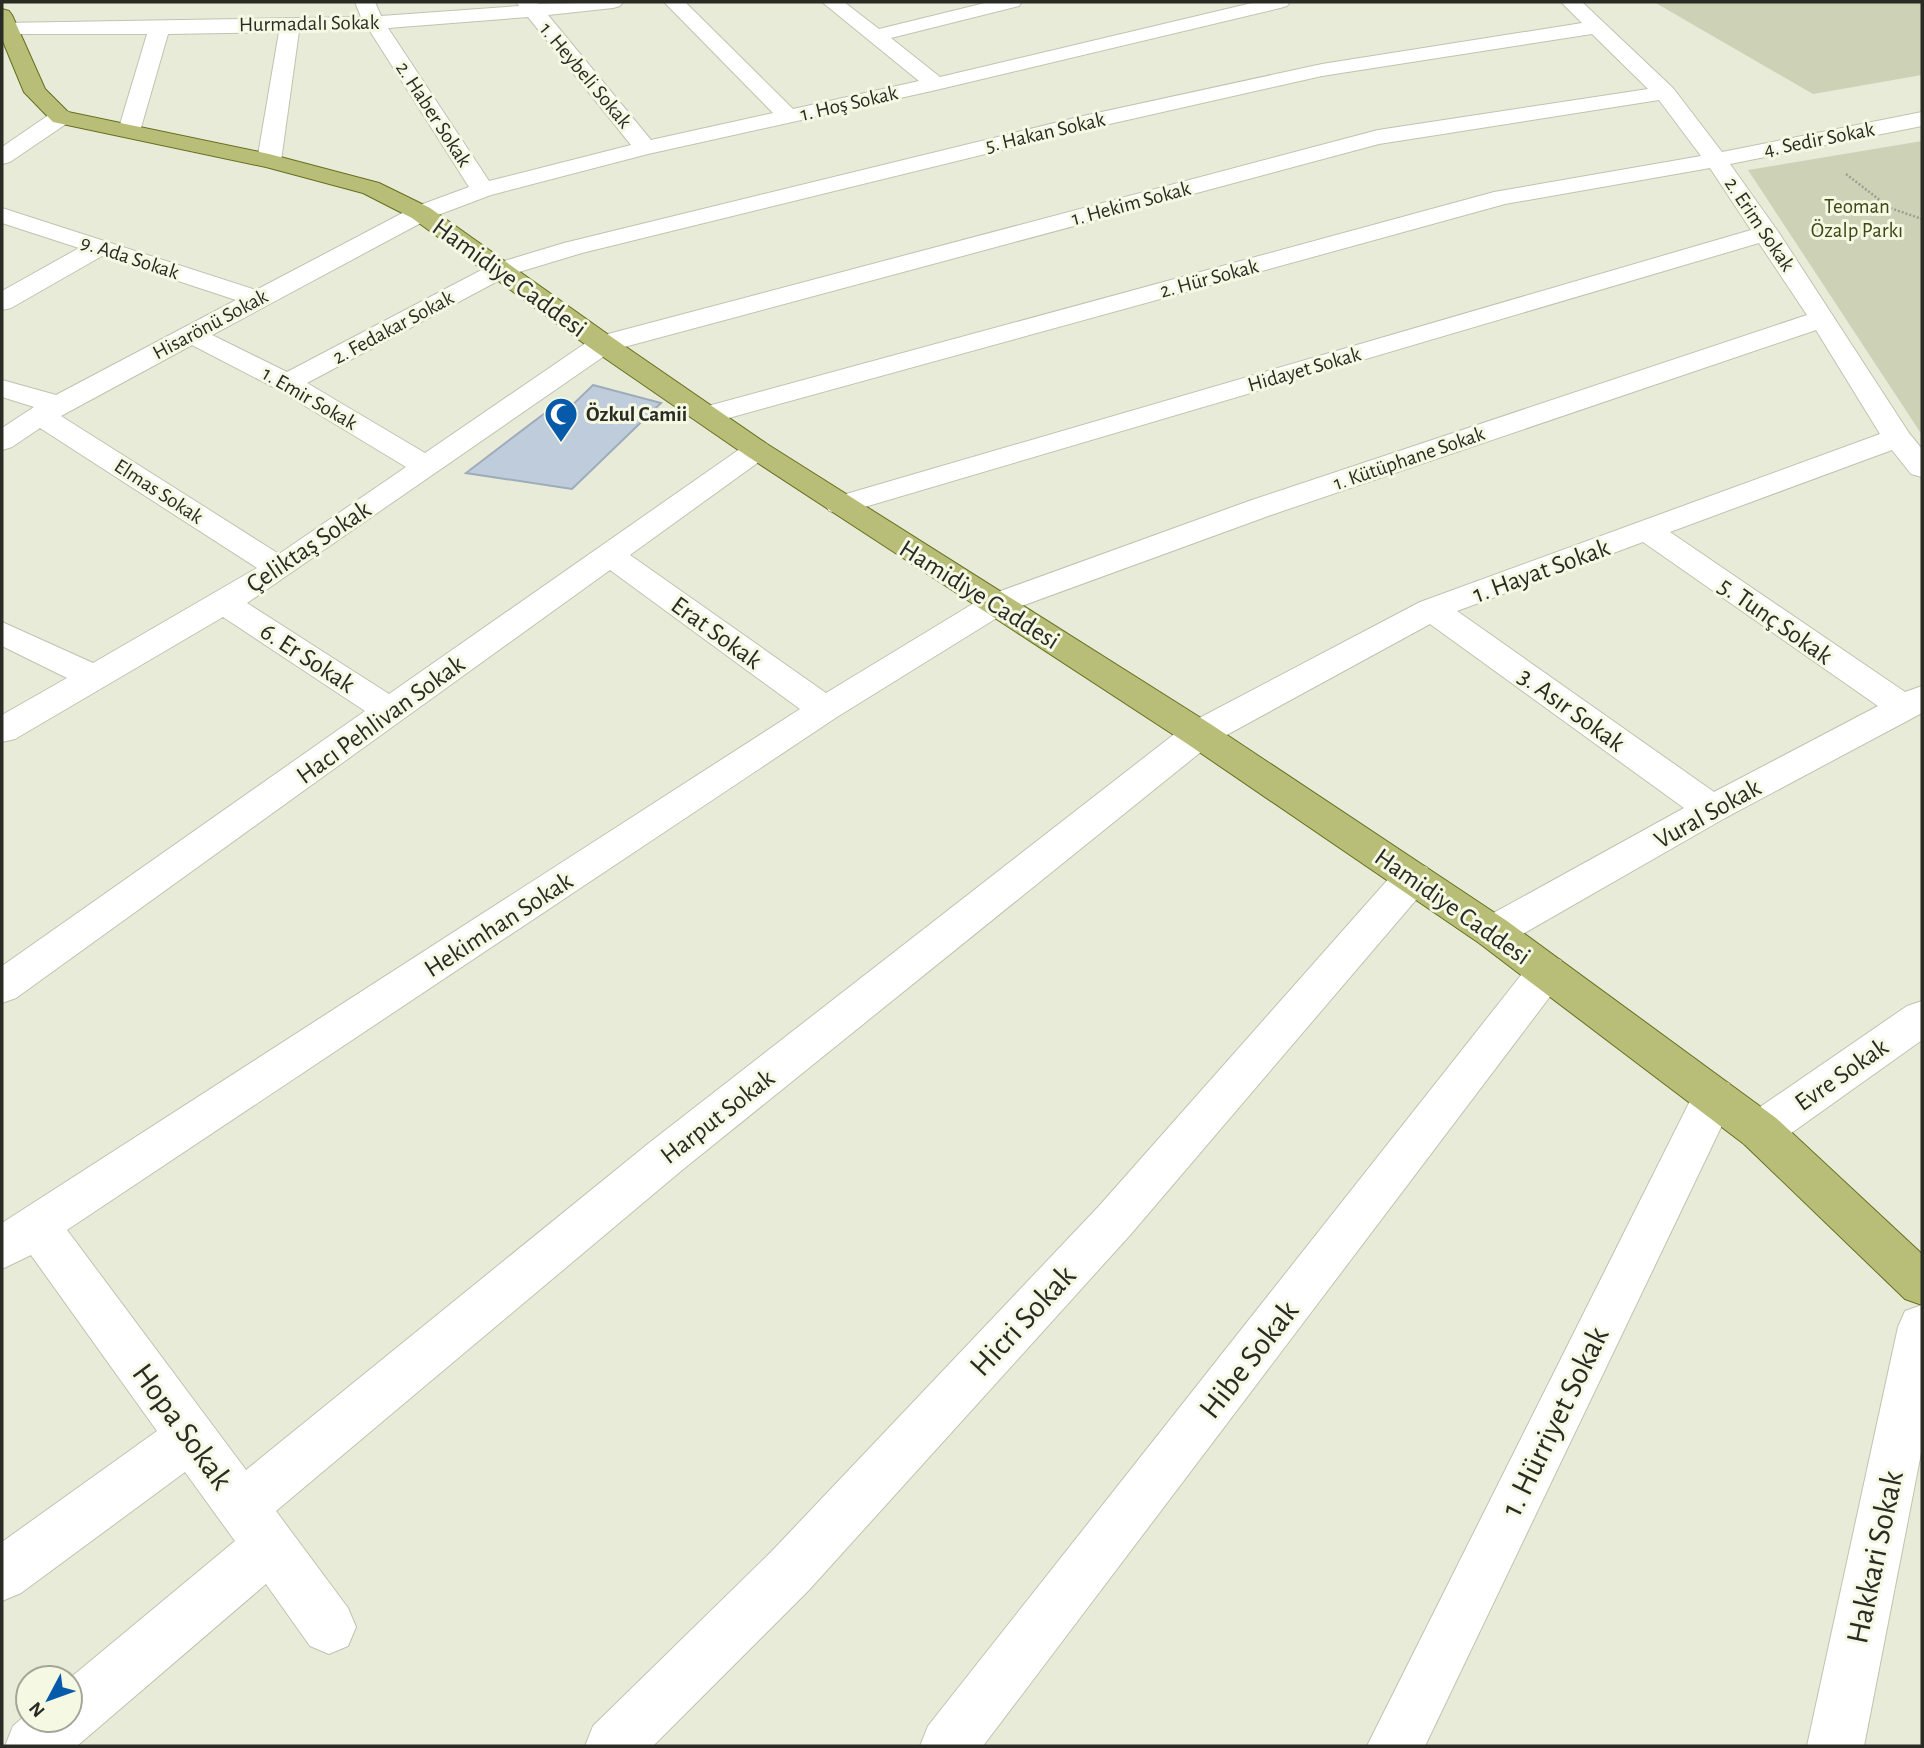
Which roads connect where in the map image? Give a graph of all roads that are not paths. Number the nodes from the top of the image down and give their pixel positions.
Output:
1 (62, 2) edge
2 (210, 2) edge
3 (365, 2) edge
4 (612, 2) edge
5 (674, 2) edge
6 (860, 2) edge
7 (1012, 2) edge
8 (1280, 2) edge
9 (1571, 2) edge
10 (835, 4) edge
11 (530, 7) edge
12 (4, 21) edge
13 (374, 22) junction
14 (290, 24) junction
15 (214, 25) junction
16 (160, 26) junction
17 (1598, 27) junction
18 (66, 28) junction
19 (875, 36) junction
20 (936, 84) junction
21 (1665, 93) junction
22 (61, 117) junction
23 (789, 117) junction
24 (1922, 119) edge
25 (129, 131) junction
26 (646, 148) junction
27 (2, 157) edge
28 (1716, 160) junction
29 (269, 161) junction
30 (483, 190) junction
31 (421, 213) junction
32 (2, 215) edge
33 (1767, 233) junction
34 (100, 247) junction
35 (500, 270) junction
36 (258, 299) junction
37 (2, 302) edge
38 (1823, 319) junction
39 (192, 334) junction
40 (603, 344) junction
41 (287, 383) junction
42 (2, 388) edge
43 (49, 410) junction
44 (707, 415) junction
45 (1897, 438) junction
46 (2, 441) edge
47 (757, 450) junction
48 (426, 466) junction
49 (1922, 468) edge
50 (840, 505) junction
51 (1648, 531) junction
52 (608, 554) junction
53 (279, 568) junction
54 (224, 603) junction
55 (996, 604) junction
56 (1432, 609) junction
57 (2, 633) edge
58 (94, 677) junction
59 (1913, 703) edge
60 (825, 709) junction
61 (391, 712) junction
62 (2, 730) edge
63 (1199, 734) junction
64 (1712, 809) junction
65 (1413, 877) junction
66 (1493, 932) junction
67 (1547, 971) junction
68 (2, 988) edge
69 (1922, 1017) edge
70 (1714, 1096) junction
71 (1760, 1131) junction
72 (19, 1237) edge
73 (1922, 1284) edge
74 (1922, 1327) edge
75 (191, 1437) junction
76 (256, 1526) junction
77 (2, 1574) edge
78 (329, 1627) dead end
79 (84, 1701) edge
80 (47, 1734) edge
81 (33, 1746) edge
82 (613, 1746) edge
83 (948, 1746) edge
84 (1395, 1746) edge
85 (1835, 1746) edge

1 - 18 street
2 - 15 street
3 - 13 street, 2. Haber Sokak
4 - 11 street, Hurmadalı Sokak
5 - 23 street
6 - 10 street
7 - 19 street
8 - 20 street, 1. Hoş Sokak
9 - 17 street, 2. Erim Sokak
10 - 19 street
11 - 13 street, Hurmadalı Sokak
11 - 26 street, 1. Heybeli Sokak
12 - 18 street, Hurmadalı Sokak
12 - 22 main road
13 - 14 street, Hurmadalı Sokak
13 - 30 street, 2. Haber Sokak
14 - 15 street, Hurmadalı Sokak
14 - 29 street
15 - 16 street, Hurmadalı Sokak
16 - 18 street, Hurmadalı Sokak
16 - 25 street
17 - 21 street, 2. Erim Sokak
17 - 35 street, 5. Hakan Sokak
19 - 20 street
20 - 23 street, 1. Hoş Sokak
21 - 28 street, 2. Erim Sokak
21 - 40 street, 1. Hekim Sokak
22 - 25 main road, Hamidiye Caddesi
22 - 27 street
23 - 26 street, 1. Hoş Sokak
24 - 28 street, 4. Sedir Sokak
25 - 29 main road, Hamidiye Caddesi
26 - 30 street, 1. Hoş Sokak
28 - 33 street, 2. Erim Sokak
28 - 44 street, 2. Hür Sokak
29 - 31 main road, Hamidiye Caddesi
30 - 31 street, 1. Hoş Sokak
31 - 35 main road, Hamidiye Caddesi
31 - 36 street, Hisarönü Sokak
32 - 34 street, 9. Ada Sokak
33 - 38 street, 2. Erim Sokak
33 - 50 street, Hidayet Sokak
34 - 36 street, 9. Ada Sokak
34 - 37 street
35 - 40 main road, Hamidiye Caddesi
35 - 41 street, 2. Fedakar Sokak
36 - 39 street, Hisarönü Sokak
38 - 45 street, 2. Erim Sokak
38 - 55 street, 1. Kütüphane Sokak
39 - 41 street, 1. Emir Sokak
39 - 43 street, Hisarönü Sokak
40 - 44 main road, Hamidiye Caddesi
40 - 48 street, Çeliktaş Sokak
41 - 48 street, 1. Emir Sokak
42 - 43 street, Elmas Sokak
43 - 46 street, Hisarönü Sokak
43 - 53 street, Elmas Sokak
44 - 47 main road, Hamidiye Caddesi
45 - 49 street, 2. Erim Sokak
45 - 51 street, 1. Hayat Sokak
47 - 50 main road, Hamidiye Caddesi
47 - 52 street, Hacı Pehlivan Sokak
48 - 53 street, Çeliktaş Sokak
50 - 55 main road, Hamidiye Caddesi
51 - 56 street, 1. Hayat Sokak
51 - 59 street, 5. Tunç Sokak
52 - 60 street, Erat Sokak
52 - 61 street, Hacı Pehlivan Sokak
53 - 54 street, Çeliktaş Sokak
54 - 58 street, Çeliktaş Sokak
54 - 61 street, 6. Er Sokak
55 - 60 street, Hekimhan Sokak
55 - 63 main road, Hamidiye Caddesi
56 - 63 street, 1. Hayat Sokak
56 - 64 street, 3. Asır Sokak
57 - 58 street
58 - 62 street, Çeliktaş Sokak
59 - 64 street, Vural Sokak
60 - 72 street, Hekimhan Sokak
61 - 68 street, Hacı Pehlivan Sokak
63 - 65 main road, Hamidiye Caddesi
63 - 76 street, Harput Sokak
64 - 66 street, Vural Sokak
65 - 66 main road, Hamidiye Caddesi
65 - 82 street, Hicri Sokak
66 - 67 main road, Hamidiye Caddesi
67 - 70 main road, Hamidiye Caddesi
67 - 83 street, Hibe Sokak
69 - 71 street, Evre Sokak
70 - 71 main road, Hamidiye Caddesi
70 - 84 street, 1. Hürriyet Sokak
71 - 73 main road, Hamidiye Caddesi
72 - 75 street, Hopa Sokak
74 - 85 street, Hakkari Sokak
75 - 76 street, Hopa Sokak
75 - 77 street
76 - 78 street, Hopa Sokak
76 - 79 street, Harput Sokak
80 - 81 street

